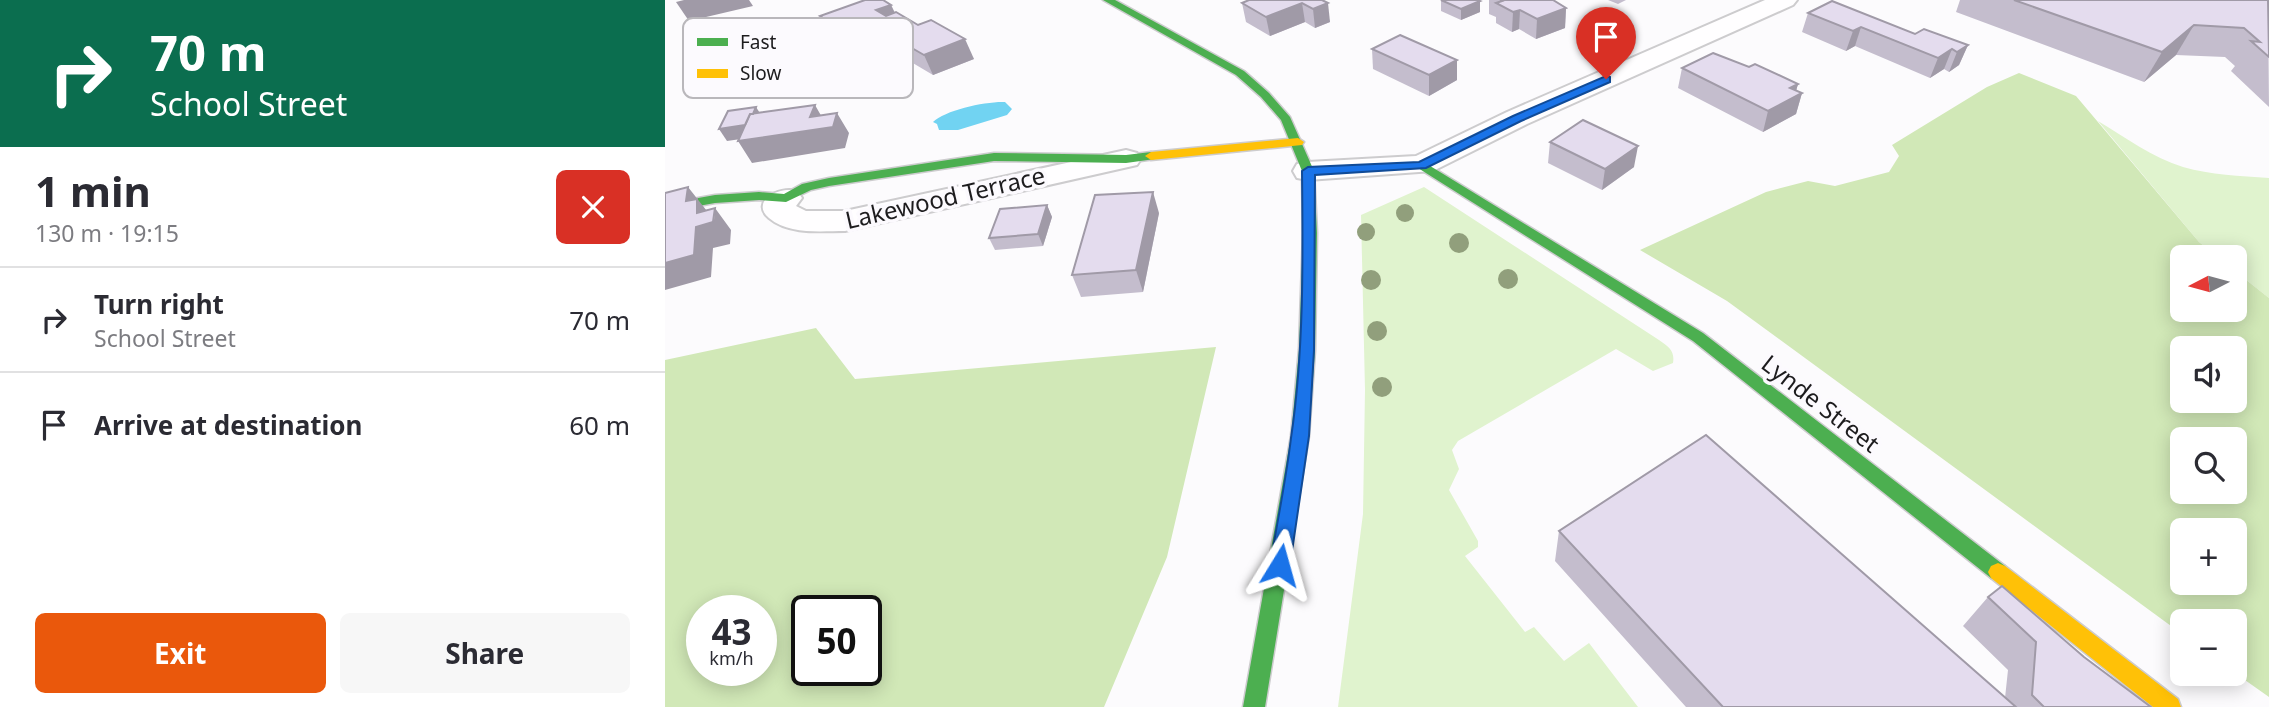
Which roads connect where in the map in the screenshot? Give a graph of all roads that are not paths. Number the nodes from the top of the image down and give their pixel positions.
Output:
1 (1108, 0) edge
2 (1785, 0) edge
3 (1298, 142) junction
4 (1126, 159) joint
5 (1422, 165) junction
6 (1308, 171) junction
7 (786, 198) joint
8 (665, 208) edge
9 (1254, 707) edge
10 (2170, 707) edge

1 - 3 main road
2 - 5 street
3 - 4 main road, Lakewood Terrace
3 - 6 main road
4 - 7 street, Lakewood Terrace
5 - 6 street
5 - 10 main road, Lynde Street
6 - 9 main road
7 - 8 main road, Lakewood Terrace

